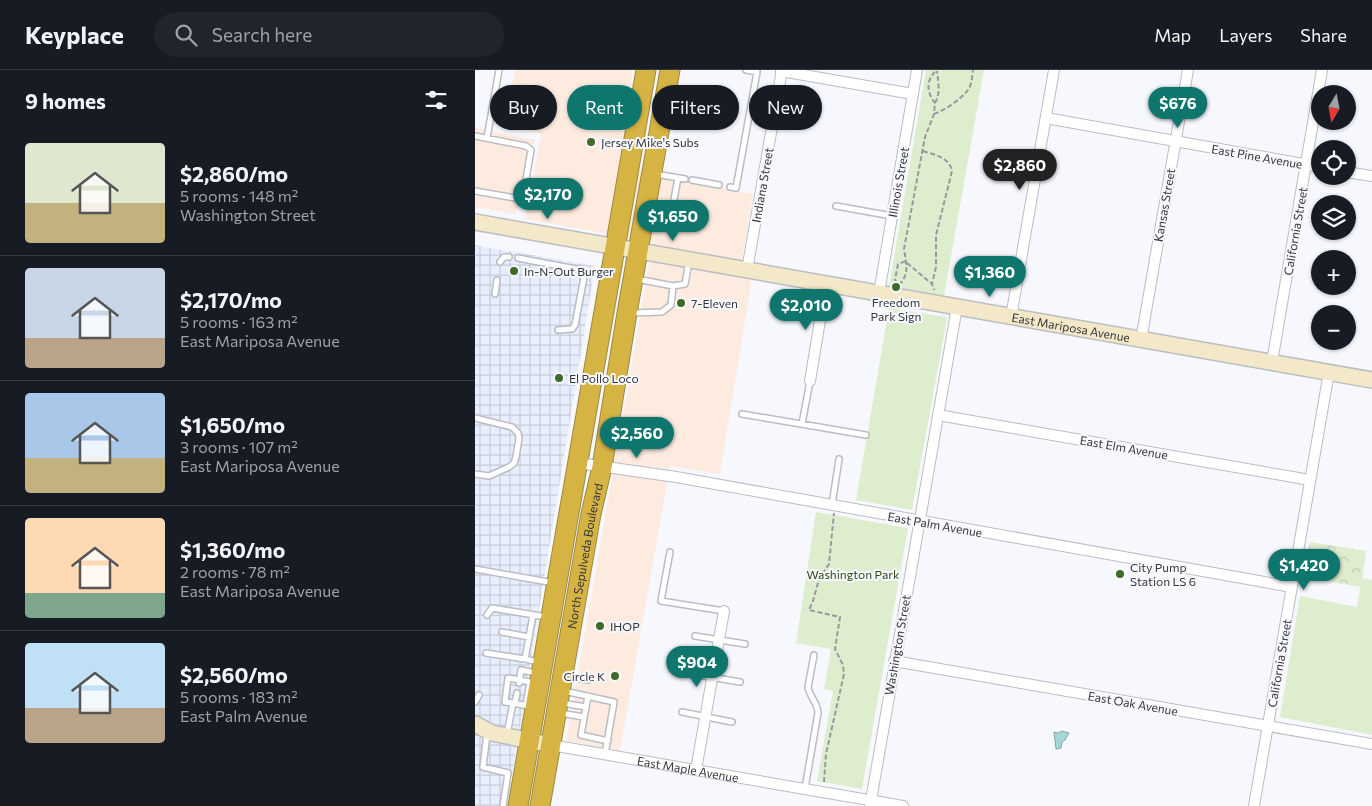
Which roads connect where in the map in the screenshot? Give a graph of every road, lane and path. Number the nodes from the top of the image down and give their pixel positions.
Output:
1 (499, 70) edge
2 (646, 70) edge
3 (670, 70) edge
4 (746, 70) edge
5 (917, 70) edge
6 (937, 70) edge
7 (973, 70) edge
8 (1054, 70) edge
9 (1187, 70) edge
10 (1322, 70) edge
11 (781, 71) edge
12 (913, 94) junction
13 (935, 102) junction
14 (934, 114) junction
15 (1046, 118) junction
16 (475, 136) edge
17 (487, 138) junction
18 (1175, 142) junction
19 (923, 151) junction
20 (1306, 164) junction
21 (1311, 165) edge
22 (1356, 173) edge
23 (652, 174) junction
24 (1372, 176) edge
25 (678, 178) junction
26 (685, 179) dead end
27 (692, 180) dead end
28 (719, 185) dead end
29 (735, 188) dead end
30 (475, 191) edge
31 (836, 206) dead end
32 (892, 216) junction
33 (644, 217) junction
34 (475, 222) edge
35 (615, 247) junction
36 (638, 251) junction
37 (509, 257) dead end
38 (519, 258) dead end
39 (689, 260) junction
40 (501, 262) dead end
41 (906, 262) junction
42 (747, 270) junction
43 (633, 278) junction
44 (497, 280) dead end
45 (826, 284) junction
46 (932, 284) junction
47 (899, 285) junction
48 (673, 286) junction
49 (896, 287) dead end
50 (495, 294) dead end
51 (879, 294) junction
52 (933, 295) dead end
53 (957, 307) junction
54 (627, 313) junction
55 (1011, 316) junction
56 (558, 330) dead end
57 (1141, 340) junction
58 (1272, 362) junction
59 (1329, 372) junction
60 (1372, 380) edge
61 (810, 381) joint
62 (742, 414) dead end
63 (938, 415) junction
64 (475, 418) edge
65 (802, 424) junction
66 (866, 435) dead end
67 (839, 459) dead end
68 (578, 463) junction
69 (602, 467) junction
70 (475, 474) edge
71 (1310, 480) junction
72 (833, 509) junction
73 (919, 522) junction
74 (670, 552) dead end
75 (475, 569) edge
76 (557, 583) junction
77 (1292, 587) junction
78 (724, 611) joint
79 (487, 615) dead end
80 (542, 616) junction
81 (502, 632) dead end
82 (695, 636) dead end
83 (529, 637) junction
84 (719, 640) junction
85 (745, 644) dead end
86 (486, 653) dead end
87 (814, 655) dead end
88 (525, 659) junction
89 (894, 661) junction
90 (542, 668) junction
91 (687, 673) dead end
92 (712, 677) junction
93 (588, 680) dead end
94 (519, 682) junction
95 (740, 682) dead end
96 (517, 693) dead end
97 (479, 695) dead end
98 (560, 695) junction
99 (588, 696) junction
100 (475, 702) edge
101 (514, 703) junction
102 (531, 706) junction
103 (586, 707) junction
104 (681, 712) dead end
105 (705, 716) junction
106 (584, 717) junction
107 (732, 722) dead end
108 (1268, 726) junction
109 (481, 728) edge
110 (507, 736) junction
111 (529, 740) junction
112 (608, 741) junction
113 (551, 744) junction
114 (1372, 744) edge
115 (605, 754) junction
116 (695, 770) junction
117 (824, 784) dead end
118 (805, 789) junction
119 (870, 804) edge
120 (503, 806) edge
121 (518, 806) edge
122 (540, 806) edge
123 (903, 806) edge
124 (1254, 806) edge

1 - 17 lane
2 - 35 highway, North Sepulveda Boulevard
3 - 23 highway, North Sepulveda Boulevard
4 - 29 lane
5 - 12 street, Illinois Street
6 - 13 path
6 - 13 path
7 - 14 path
8 - 15 street
9 - 18 street, Kansas Street
10 - 20 street, California Street
11 - 12 street
11 - 42 street, Indiana Street
12 - 32 street, Illinois Street
13 - 14 path
14 - 19 path
15 - 18 street, East Pine Avenue
15 - 55 street
16 - 17 lane
17 - 30 lane
18 - 20 street, East Pine Avenue
18 - 57 street, Kansas Street
19 - 41 path
19 - 46 path
20 - 21 street, East Pine Avenue
20 - 58 street, California Street
22 - 24 street
23 - 25 lane
23 - 33 highway, North Sepulveda Boulevard
25 - 26 lane
25 - 33 lane
27 - 28 lane
31 - 32 lane
32 - 51 street, Illinois Street
33 - 36 highway, North Sepulveda Boulevard
34 - 35 street, East Mariposa Avenue
35 - 36 street, East Mariposa Avenue
35 - 68 highway, North Sepulveda Boulevard
36 - 39 street, East Mariposa Avenue
36 - 43 highway, North Sepulveda Boulevard
37 - 40 lane
38 - 56 lane
39 - 42 street, East Mariposa Avenue
39 - 48 lane
41 - 46 path
41 - 47 path
41 - 47 path
42 - 45 street, East Mariposa Avenue
43 - 48 lane
43 - 54 highway, North Sepulveda Boulevard
44 - 50 lane
45 - 51 street, East Mariposa Avenue
45 - 61 street
46 - 52 path
47 - 49 path
48 - 54 lane
51 - 53 street, East Mariposa Avenue
53 - 55 street, East Mariposa Avenue
53 - 63 street, Washington Street
54 - 69 highway, North Sepulveda Boulevard
55 - 57 street, East Mariposa Avenue
57 - 58 street, East Mariposa Avenue
58 - 59 street, East Mariposa Avenue
59 - 60 street, East Mariposa Avenue
59 - 71 street, California Street
61 - 65 lane
62 - 65 lane
63 - 71 street, East Elm Avenue
63 - 73 street, Washington Street
64 - 70 lane
65 - 66 lane
67 - 72 lane
68 - 69 street, East Palm Avenue
68 - 76 highway, North Sepulveda Boulevard
69 - 72 street, East Palm Avenue
69 - 98 highway, North Sepulveda Boulevard
71 - 77 street, California Street
72 - 73 street, East Palm Avenue
72 - 117 path
73 - 77 street, East Palm Avenue
73 - 89 street, Washington Street
74 - 78 lane
75 - 76 lane
76 - 80 highway, North Sepulveda Boulevard
77 - 108 street, California Street
78 - 84 street
79 - 80 lane
80 - 83 lane
80 - 90 highway, North Sepulveda Boulevard
81 - 83 lane
82 - 84 lane
83 - 88 lane
84 - 85 lane
84 - 92 street
86 - 88 lane
87 - 118 lane
88 - 90 lane
89 - 108 street, East Oak Avenue
89 - 119 street, Washington Street
90 - 94 lane
90 - 102 highway, North Sepulveda Boulevard
91 - 92 lane
92 - 95 lane
92 - 105 street
93 - 98 lane
94 - 101 lane
94 - 102 lane
96 - 101 lane
97 - 100 lane
98 - 99 lane
98 - 103 lane
98 - 106 lane
98 - 113 highway, North Sepulveda Boulevard
99 - 103 lane
99 - 112 lane
101 - 102 lane
101 - 110 lane
102 - 111 highway, North Sepulveda Boulevard
103 - 106 lane
104 - 105 lane
105 - 107 lane
105 - 116 street
106 - 112 lane
108 - 114 street, East Oak Avenue
108 - 124 street, California Street
109 - 110 street, East Maple Avenue
109 - 120 lane
110 - 111 street, East Maple Avenue
111 - 113 street, East Maple Avenue
111 - 121 highway, North Sepulveda Boulevard
112 - 115 lane
113 - 115 street, East Maple Avenue
113 - 122 highway, North Sepulveda Boulevard
115 - 116 street, East Maple Avenue
116 - 118 street, East Maple Avenue
118 - 119 street, East Maple Avenue
119 - 123 street, East Maple Avenue

